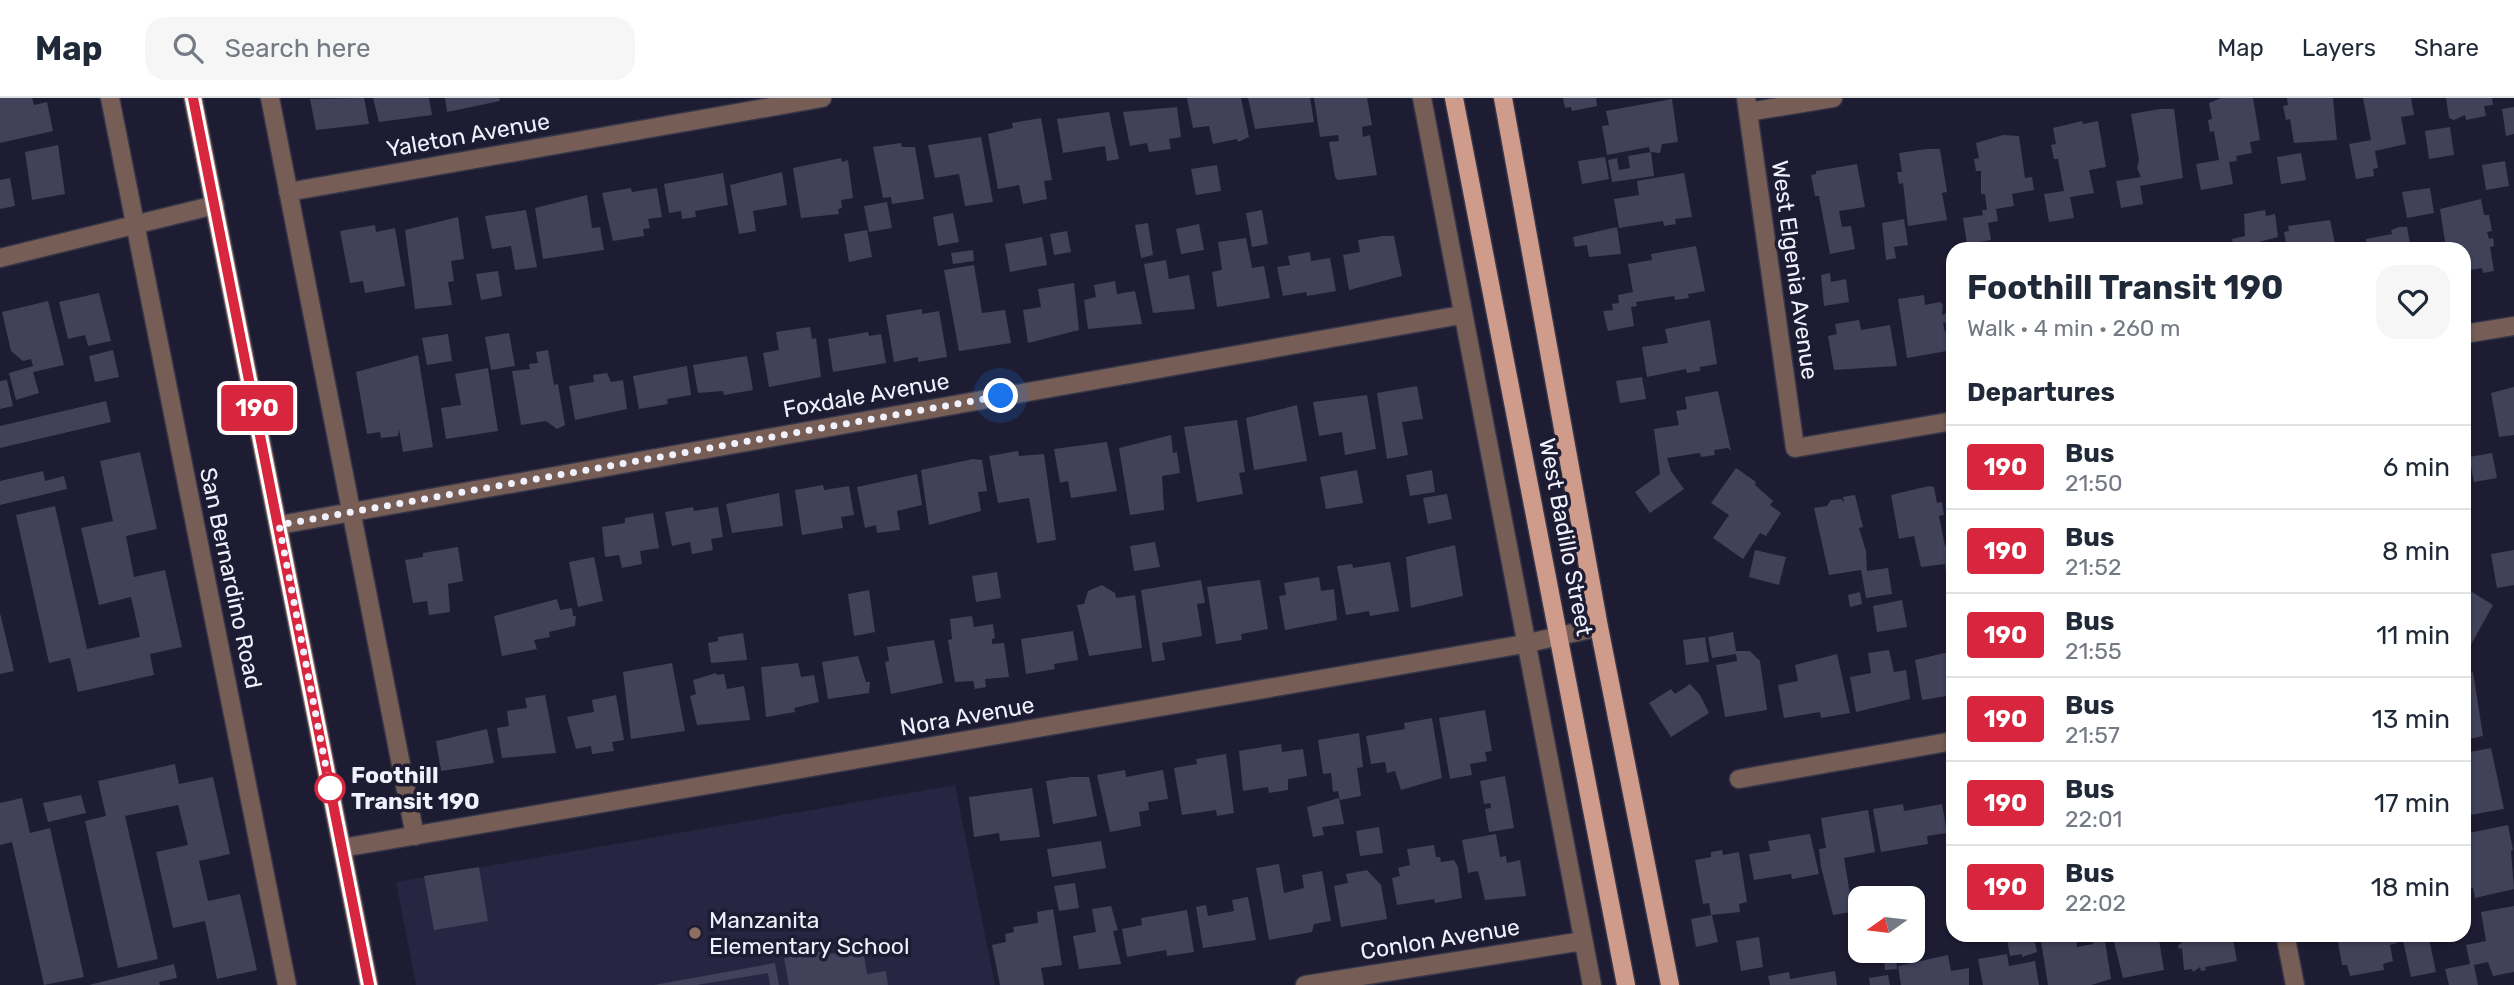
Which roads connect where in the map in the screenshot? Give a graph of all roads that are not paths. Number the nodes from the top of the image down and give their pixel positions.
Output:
1 (110, 98) edge
2 (193, 98) edge
3 (270, 98) edge
4 (822, 98) edge
5 (1422, 98) edge
6 (1454, 98) edge
7 (1503, 98) edge
8 (1833, 98) edge
9 (1747, 105) edge
10 (288, 192) junction
11 (215, 205) junction
12 (134, 225) junction
13 (0, 258) edge
14 (1461, 315) junction
15 (2514, 326) edge
16 (2471, 333) edge
17 (1946, 422) edge
18 (351, 511) junction
19 (279, 525) junction
20 (1599, 627) junction
21 (1560, 635) junction
22 (1524, 644) junction
23 (1946, 742) edge
24 (1739, 779) dead end
25 (415, 836) junction
26 (342, 848) junction
27 (1583, 941) junction
28 (2287, 942) edge
29 (287, 985) edge
30 (369, 985) edge
31 (1306, 985) edge
32 (1591, 985) edge
33 (1626, 985) edge
34 (1670, 985) edge
35 (2295, 985) edge

1 - 12 street, San Bernardino Road
2 - 11 main road
3 - 10 street
4 - 10 street, Yaleton Avenue
5 - 14 street
6 - 21 main road, West Badillo Street
7 - 20 main road, West Badillo Street
8 - 9 street
9 - 17 street, West Elgenia Avenue
10 - 18 street
11 - 12 street
11 - 19 main road
12 - 13 street
12 - 29 street, San Bernardino Road
14 - 18 street, Foxdale Avenue
14 - 22 street
15 - 16 street
18 - 19 street, Foxdale Avenue
18 - 25 street
19 - 26 main road
20 - 21 street, Nora Avenue
20 - 34 main road, West Badillo Street
21 - 22 street, Nora Avenue
21 - 33 main road, West Badillo Street
22 - 25 street, Nora Avenue
22 - 27 street
23 - 24 street
25 - 26 street, Nora Avenue
26 - 30 main road
27 - 31 street, Conlon Avenue
27 - 32 street
28 - 35 street

